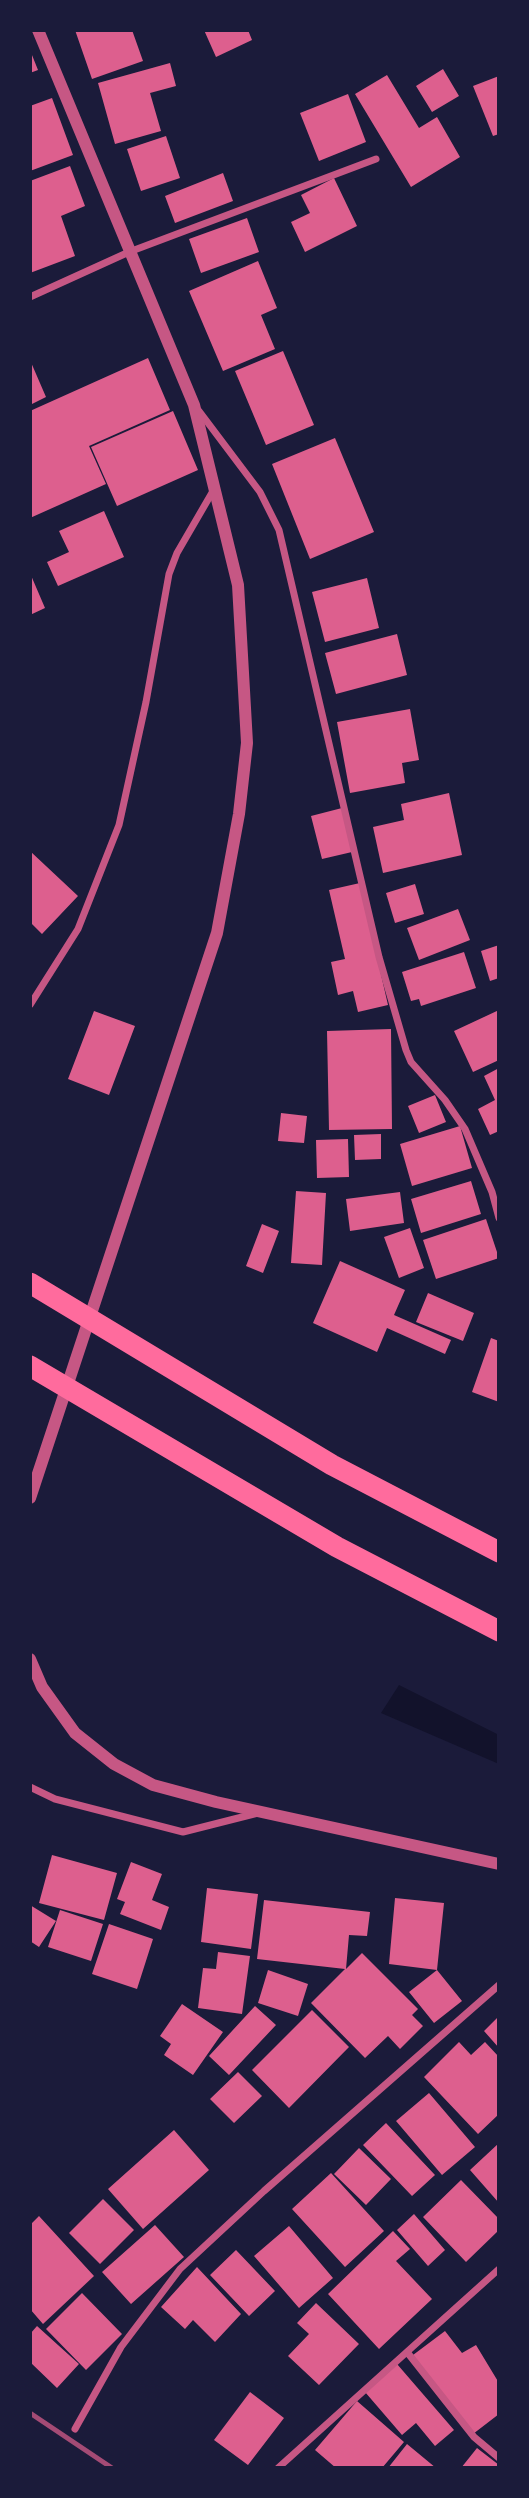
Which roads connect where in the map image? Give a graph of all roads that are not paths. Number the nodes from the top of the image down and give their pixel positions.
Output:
1 (38, 30) edge
2 (376, 159) dead end
3 (129, 251) junction
4 (30, 297) edge
5 (194, 405) junction
6 (213, 491) junction
7 (30, 1005) edge
8 (499, 1218) edge
9 (30, 1283) edge
10 (30, 1366) edge
11 (30, 1498) edge
12 (499, 1552) edge
13 (499, 1631) edge
14 (30, 1659) edge
15 (30, 1787) edge
16 (262, 1812) junction
17 (499, 1864) edge
18 (499, 1985) edge
19 (499, 2269) edge
20 (407, 2352) junction
21 (75, 2429) dead end
22 (499, 2458) edge
23 (278, 2468) edge

1 - 3 street
2 - 3 street
3 - 4 street
3 - 5 street
5 - 6 street
5 - 8 street
6 - 7 street
6 - 11 street
9 - 12 highway
10 - 13 highway
14 - 16 street
15 - 16 street
16 - 17 street
18 - 21 street
19 - 20 street
20 - 22 street
20 - 23 street

